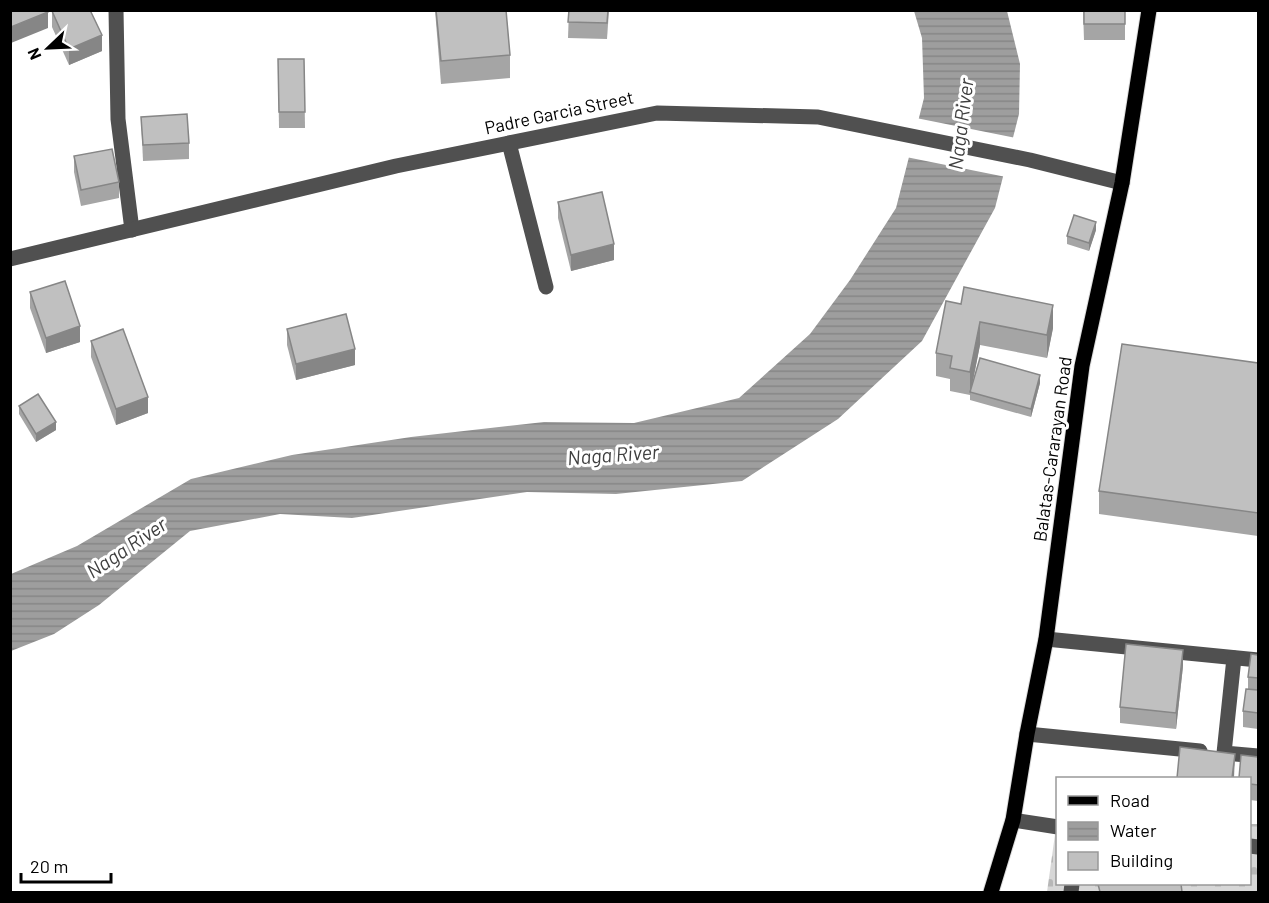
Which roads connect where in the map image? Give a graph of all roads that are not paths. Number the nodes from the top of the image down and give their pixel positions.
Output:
1 (116, 10) edge
2 (1149, 10) edge
3 (509, 143) junction
4 (1122, 183) junction
5 (132, 230) junction
6 (10, 259) edge
7 (546, 287) dead end
8 (1046, 639) junction
9 (1234, 658) junction
10 (1258, 660) edge
11 (1027, 734) junction
12 (1224, 753) junction
13 (1258, 756) edge
14 (1013, 820) junction
15 (1056, 827) edge
16 (991, 892) edge

1 - 5 street
2 - 4 main road, Balatas-Cararayan Road
3 - 4 street, Padre Garcia Street
3 - 5 street, Padre Garcia Street
3 - 7 street
4 - 8 main road, Balatas-Cararayan Road
5 - 6 street, Padre Garcia Street
8 - 9 street
8 - 11 main road, Balatas-Cararayan Road
9 - 10 street
9 - 12 street
11 - 12 street
11 - 14 main road, Balatas-Cararayan Road
12 - 13 street
14 - 15 street
14 - 16 main road, Balatas-Cararayan Road

